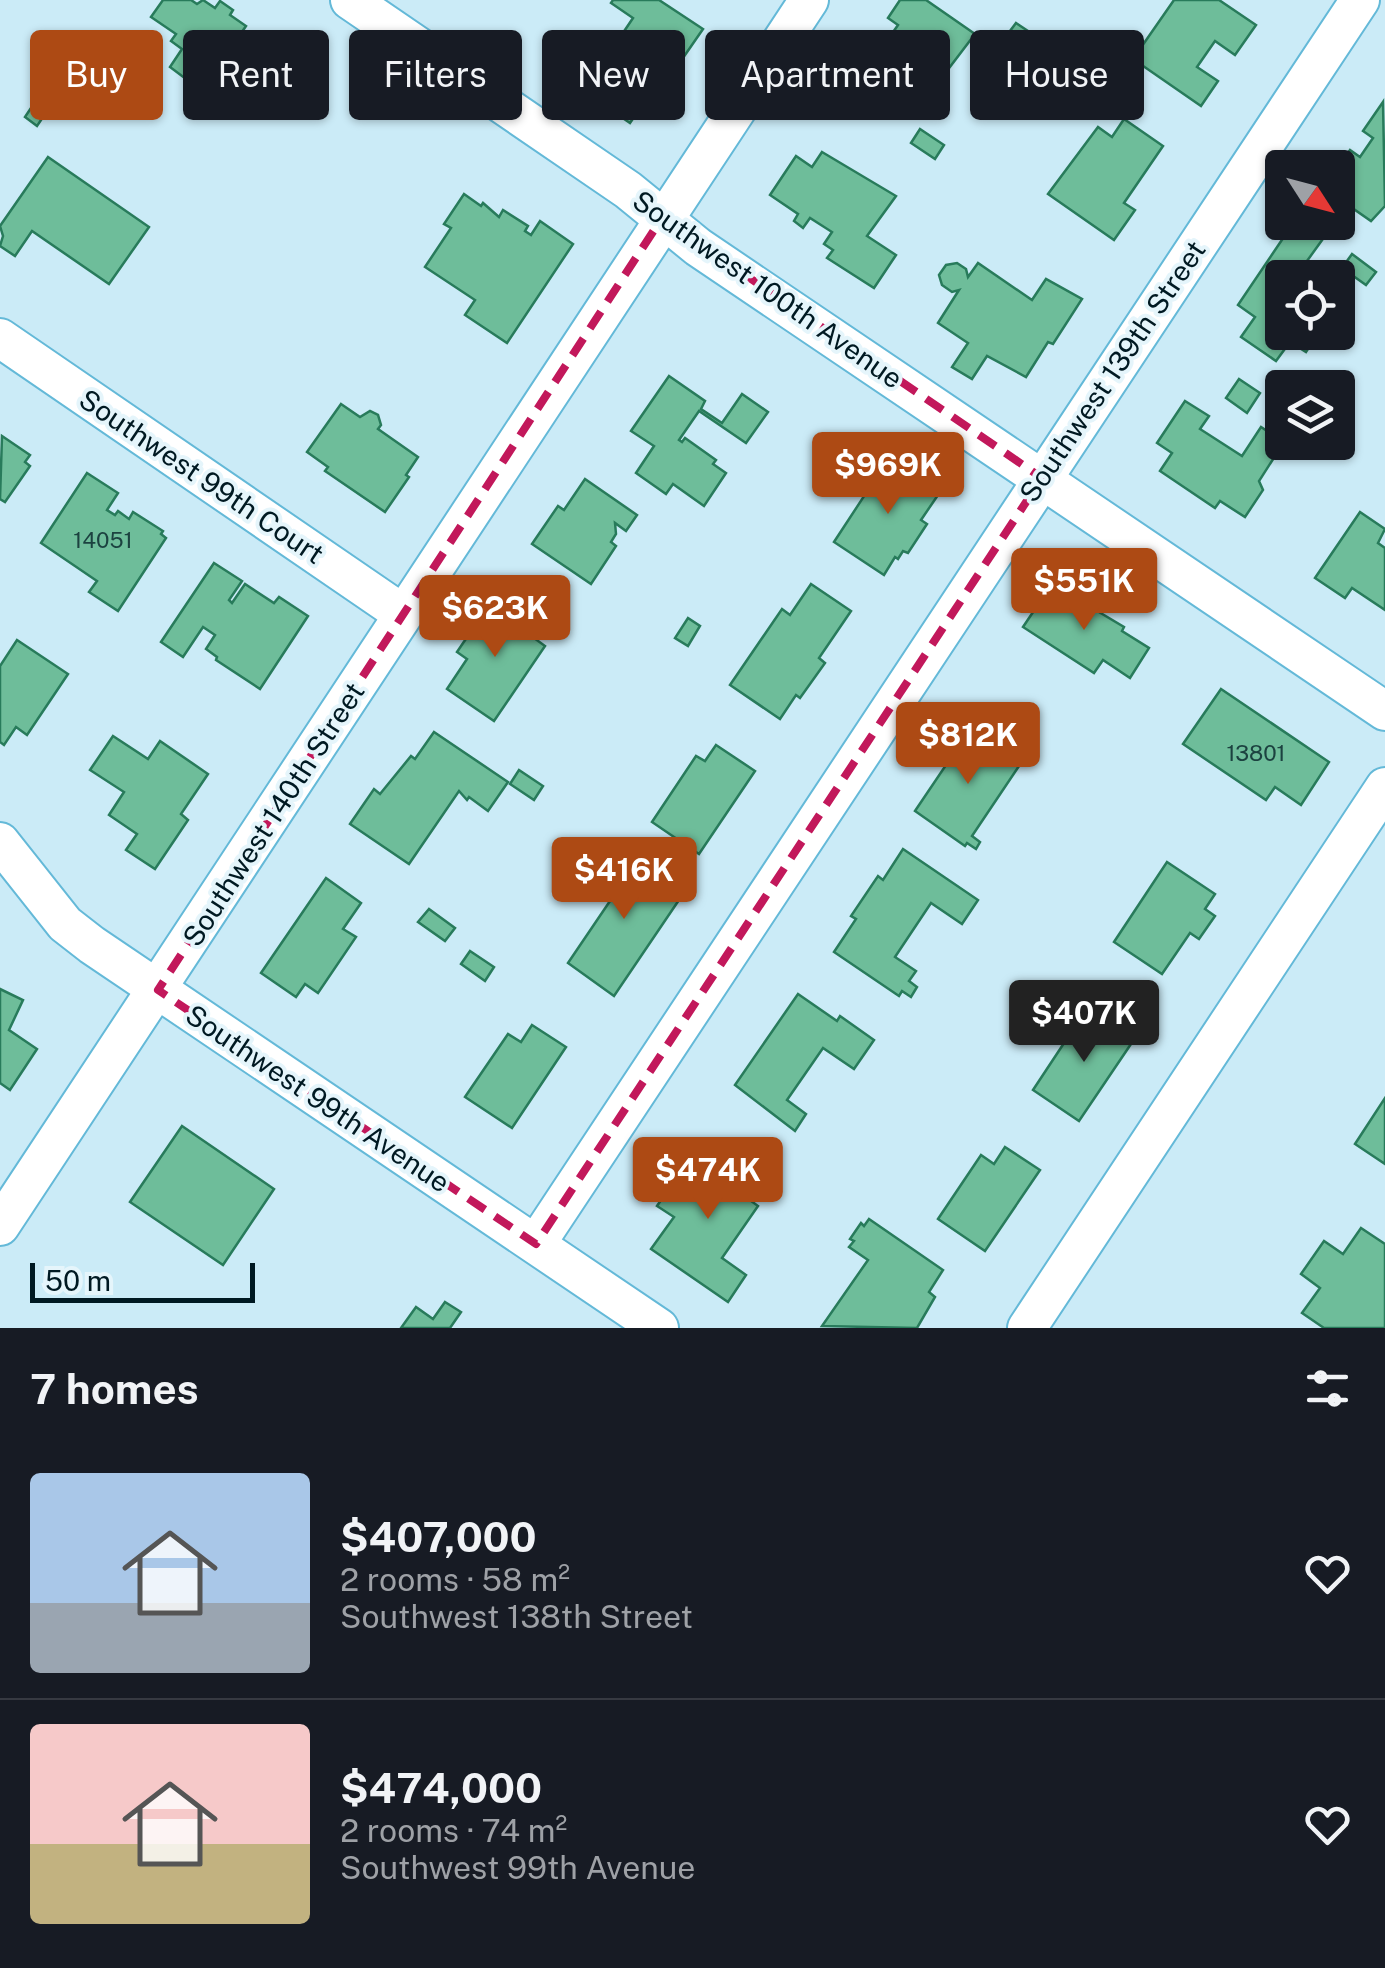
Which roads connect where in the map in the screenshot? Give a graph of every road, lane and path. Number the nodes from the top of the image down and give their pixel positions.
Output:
1 (350, 0) edge
2 (809, 0) edge
3 (1360, 0) edge
4 (662, 218) junction
5 (0, 338) edge
6 (1042, 478) junction
7 (402, 614) junction
8 (1385, 711) edge
9 (1385, 787) edge
10 (0, 842) edge
11 (158, 990) junction
12 (0, 1226) edge
13 (536, 1244) junction
14 (659, 1328) edge
15 (1027, 1328) edge

1 - 4 street, Southwest 100th Avenue
2 - 4 street, Southwest 140th Street
3 - 6 street, Southwest 139th Street
4 - 6 street, Southwest 100th Avenue
4 - 7 street, Southwest 140th Street
5 - 7 street, Southwest 99th Court
6 - 8 street, Southwest 100th Avenue
6 - 13 street, Southwest 139th Street
7 - 11 street, Southwest 140th Street
9 - 15 street
10 - 11 street, Southwest 99th Avenue
11 - 12 street, Southwest 140th Street
11 - 13 street, Southwest 99th Avenue
13 - 14 street, Southwest 99th Avenue

